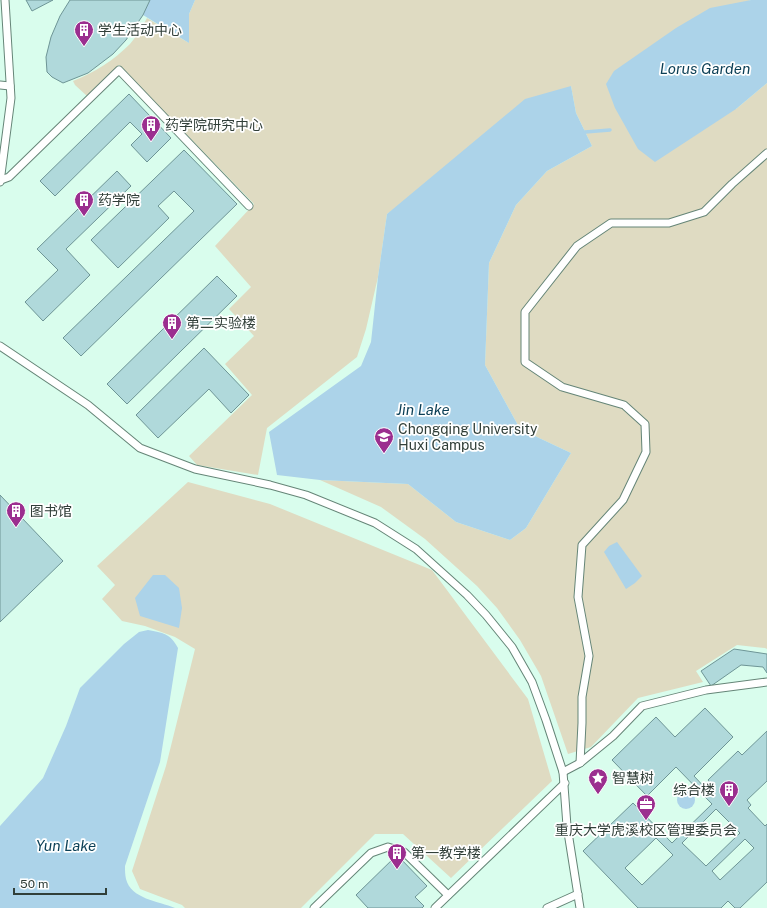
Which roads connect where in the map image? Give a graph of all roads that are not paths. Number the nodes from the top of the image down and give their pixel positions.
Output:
1 (5, 0) edge
2 (0, 85) edge
3 (10, 86) junction
4 (767, 153) edge
5 (0, 182) edge
6 (249, 206) dead end
7 (0, 346) edge
8 (767, 682) edge
9 (580, 763) junction
10 (563, 772) junction
11 (565, 783) junction
12 (578, 894) junction
13 (448, 896) junction
14 (314, 908) edge
15 (435, 908) edge
16 (547, 908) edge
17 (580, 908) edge

1 - 3 lane
2 - 3 lane
3 - 5 lane
4 - 9 lane
5 - 6 lane
7 - 10 lane
8 - 9 lane
9 - 10 lane
10 - 11 lane
11 - 12 lane
11 - 13 lane
12 - 16 lane
12 - 17 lane
13 - 14 lane
13 - 15 lane

